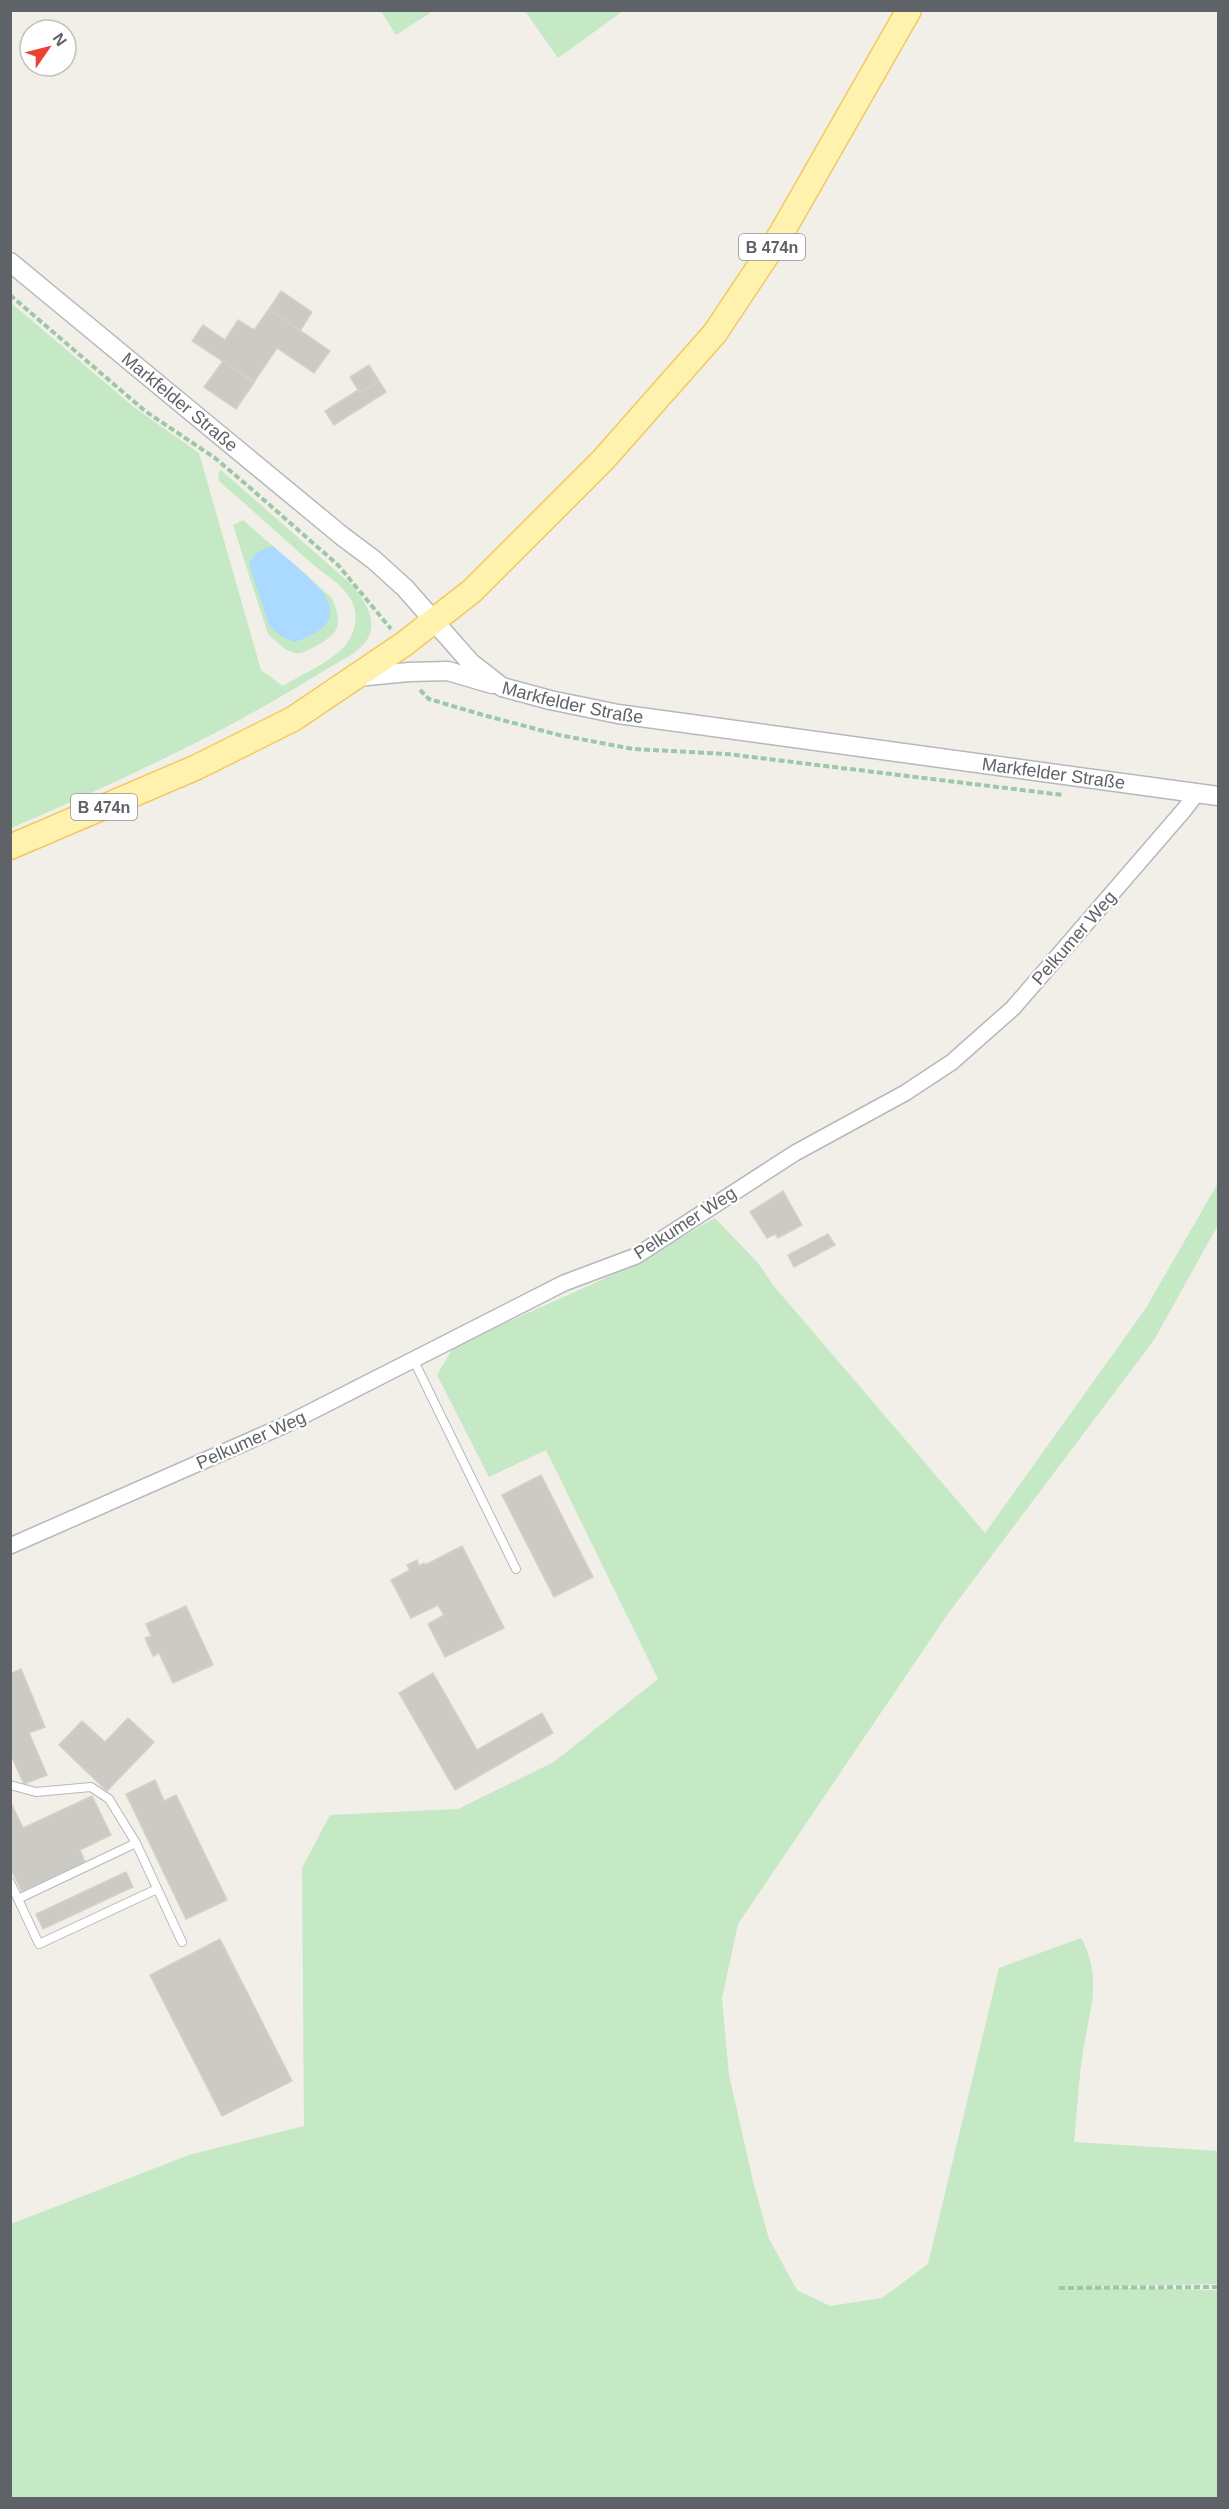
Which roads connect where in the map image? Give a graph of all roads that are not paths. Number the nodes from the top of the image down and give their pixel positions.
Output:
1 (909, 10) edge
2 (10, 262) edge
3 (434, 622) junction
4 (355, 678) junction
5 (502, 687) junction
6 (1197, 793) junction
7 (1218, 796) edge
8 (10, 846) edge
9 (414, 1361) junction
10 (10, 1546) edge
11 (516, 1569) dead end
12 (10, 1785) edge
13 (136, 1843) junction
14 (10, 1882) edge
15 (158, 1889) junction
16 (18, 1899) junction
17 (182, 1942) dead end

1 - 3 main road, B 474n
2 - 3 street, Markfelder Straße
3 - 4 main road, B 474n
3 - 5 street, Markfelder Straße
4 - 5 street
4 - 8 main road, B 474n
5 - 6 street, Markfelder Straße
6 - 7 street, Markfelder Straße
6 - 9 street, Pelkumer Weg
9 - 10 street, Pelkumer Weg
9 - 11 lane
12 - 13 lane
13 - 15 lane
13 - 16 lane
14 - 16 lane
15 - 16 lane
15 - 17 lane

